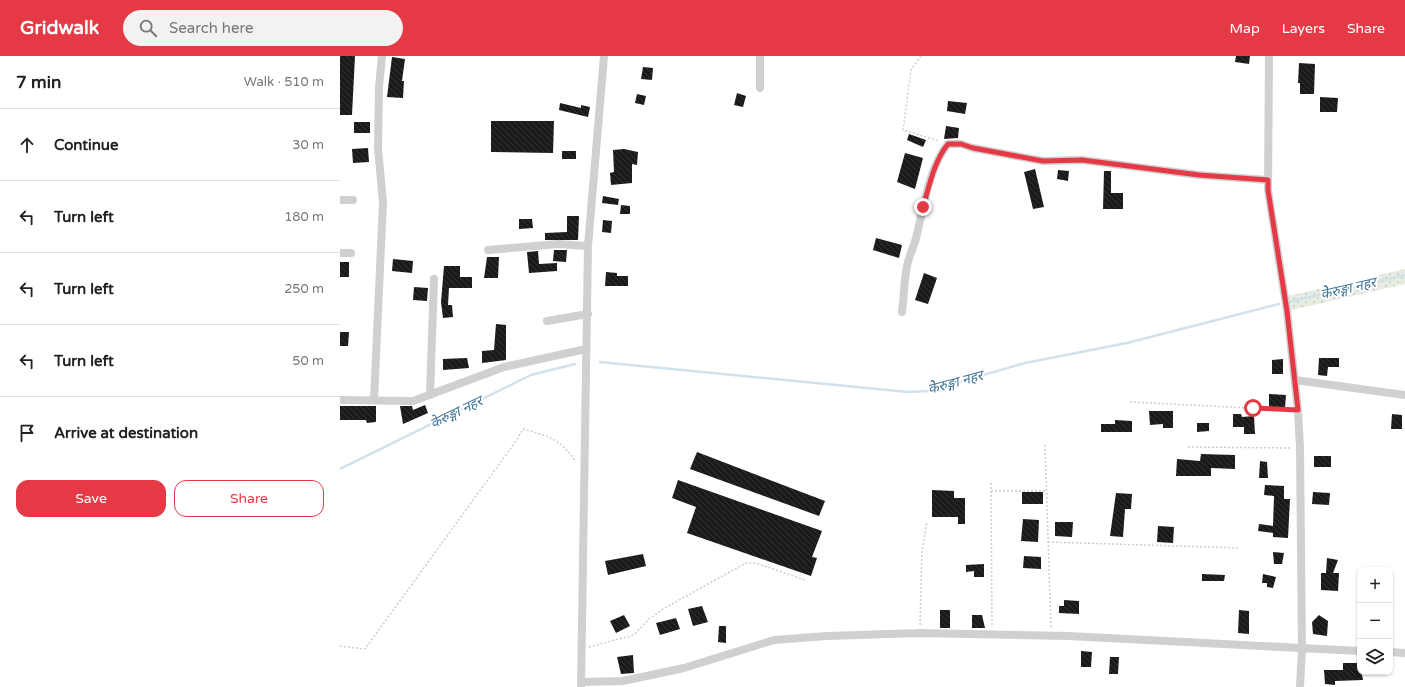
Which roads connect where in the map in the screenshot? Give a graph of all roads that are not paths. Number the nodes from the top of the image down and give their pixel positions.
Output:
1 (382, 56) edge
2 (604, 56) edge
3 (760, 56) edge
4 (1269, 56) edge
5 (760, 88) dead end
6 (1268, 180) junction
7 (340, 200) edge
8 (353, 200) dead end
9 (588, 246) junction
10 (488, 250) dead end
11 (340, 253) edge
12 (351, 253) dead end
13 (434, 279) dead end
14 (902, 312) dead end
15 (588, 314) junction
16 (547, 321) dead end
17 (586, 349) junction
18 (1295, 380) junction
19 (430, 395) junction
20 (1405, 395) edge
21 (340, 400) edge
22 (374, 400) junction
23 (1302, 648) junction
24 (1357, 651) edge
25 (1393, 652) edge
26 (1405, 652) edge
27 (581, 685) edge
28 (1300, 687) edge

1 - 22 street
2 - 9 street
3 - 5 street
4 - 6 street
6 - 14 street
6 - 18 street
7 - 8 street
9 - 10 street
9 - 15 street
11 - 12 street
13 - 19 street
15 - 16 street
15 - 17 street
17 - 19 street
17 - 27 street
18 - 20 street
18 - 23 street
19 - 22 street
21 - 22 street
23 - 24 street
23 - 27 street
23 - 28 street
25 - 26 street

